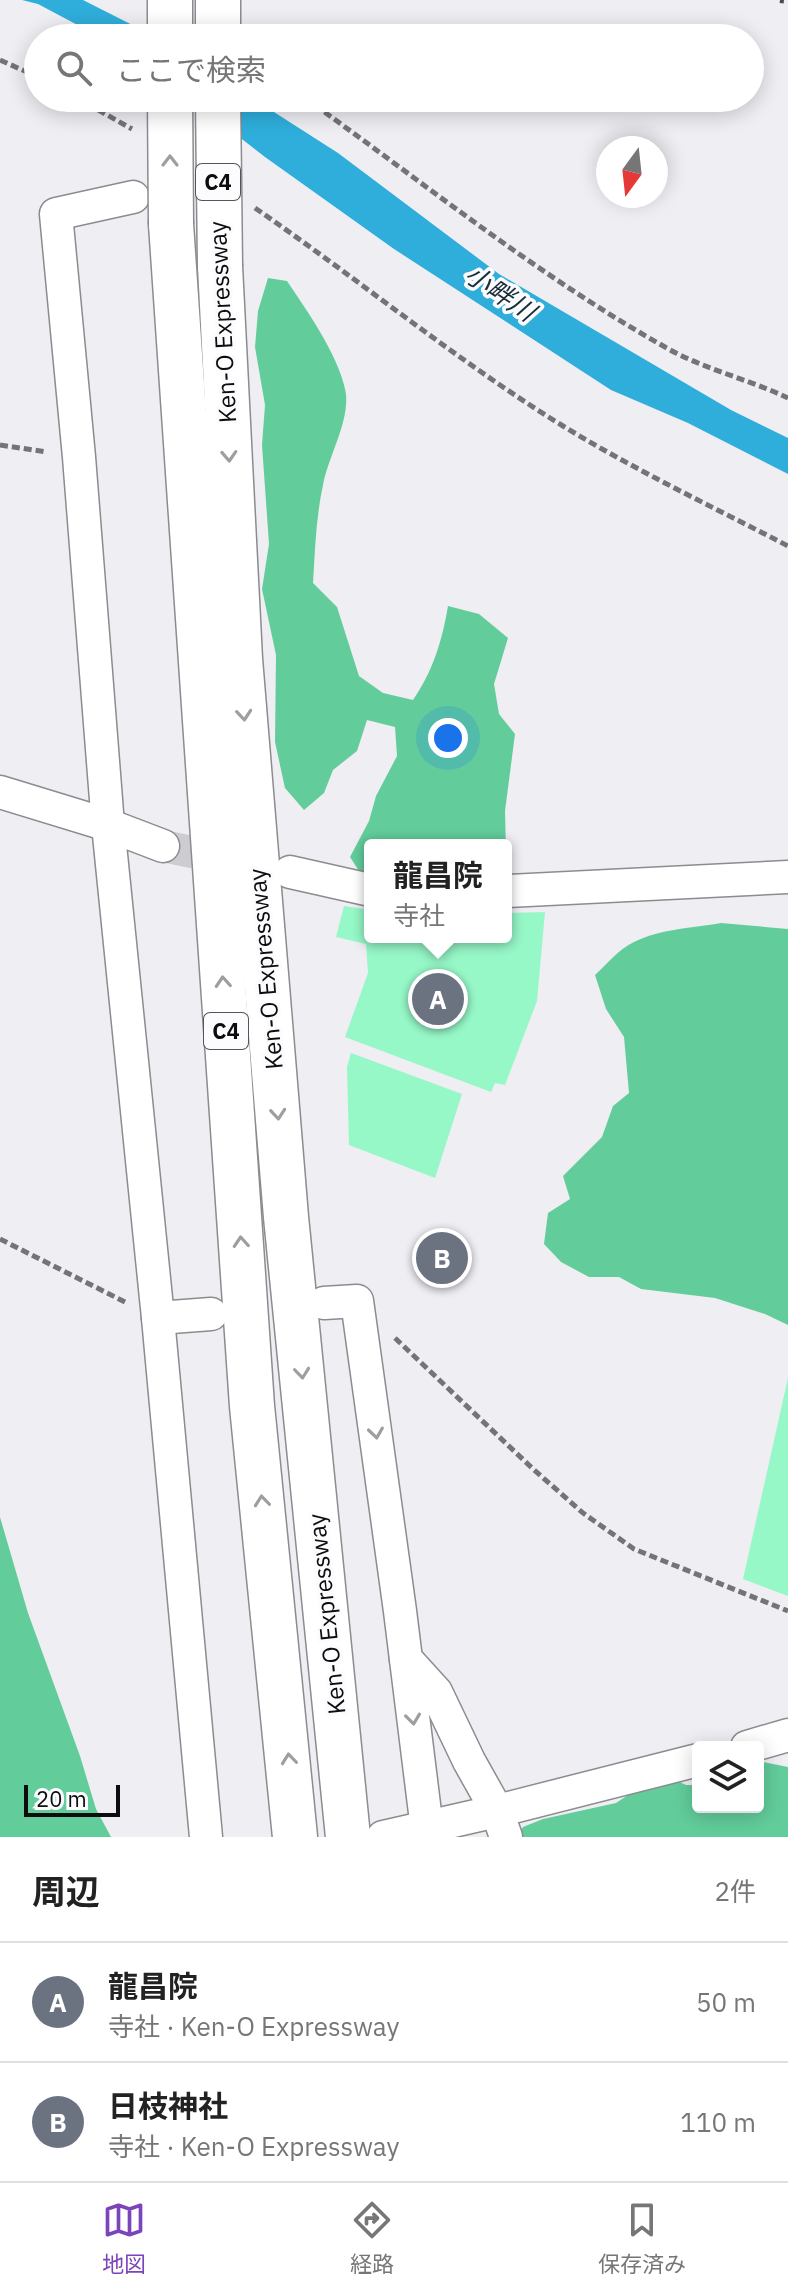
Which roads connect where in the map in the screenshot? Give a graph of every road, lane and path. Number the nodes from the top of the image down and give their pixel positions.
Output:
1 (170, 0) edge
2 (218, 0) edge
3 (170, 24) edge
4 (218, 24) edge
5 (0, 60) edge
6 (24, 71) edge
7 (102, 112) edge
8 (170, 112) edge
9 (218, 112) edge
10 (324, 112) edge
11 (133, 129) dead end
12 (133, 197) dead end
13 (248, 202) dead end
14 (788, 398) edge
15 (0, 445) edge
16 (79, 457) junction
17 (788, 546) edge
18 (0, 792) edge
19 (108, 825) junction
20 (163, 846) tunnel mouth
21 (290, 872) dead end
22 (788, 877) edge
23 (364, 889) edge
24 (512, 891) edge
25 (0, 1239) edge
26 (357, 1301) junction
27 (324, 1303) dead end
28 (211, 1314) dead end
29 (158, 1318) junction
30 (788, 1611) edge
31 (406, 1659) junction
32 (788, 1735) edge
33 (764, 1742) edge
34 (692, 1762) edge
35 (502, 1824) edge
36 (427, 1832) edge
37 (206, 1837) edge
38 (295, 1837) edge
39 (348, 1837) edge
40 (383, 1837) edge

1 - 3 highway, bridge
2 - 4 highway
5 - 6 path
7 - 11 path
38 -> 8 highway, Ken-O Expressway / C4, bridge
9 -> 39 highway, Ken-O Expressway / C4, bridge
10 - 14 path
12 - 16 street
13 - 17 path
15 - 16 path
16 - 19 street
18 - 19 street
19 - 20 street
19 - 29 street
21 - 23 street
22 - 24 street
25 - 29 path
26 - 27 street
26 - 30 path
26 -> 31 street
28 - 29 street
29 - 37 street
31 - 35 street
31 -> 36 street
32 - 33 street
34 - 35 street
35 - 36 street
36 - 40 street

